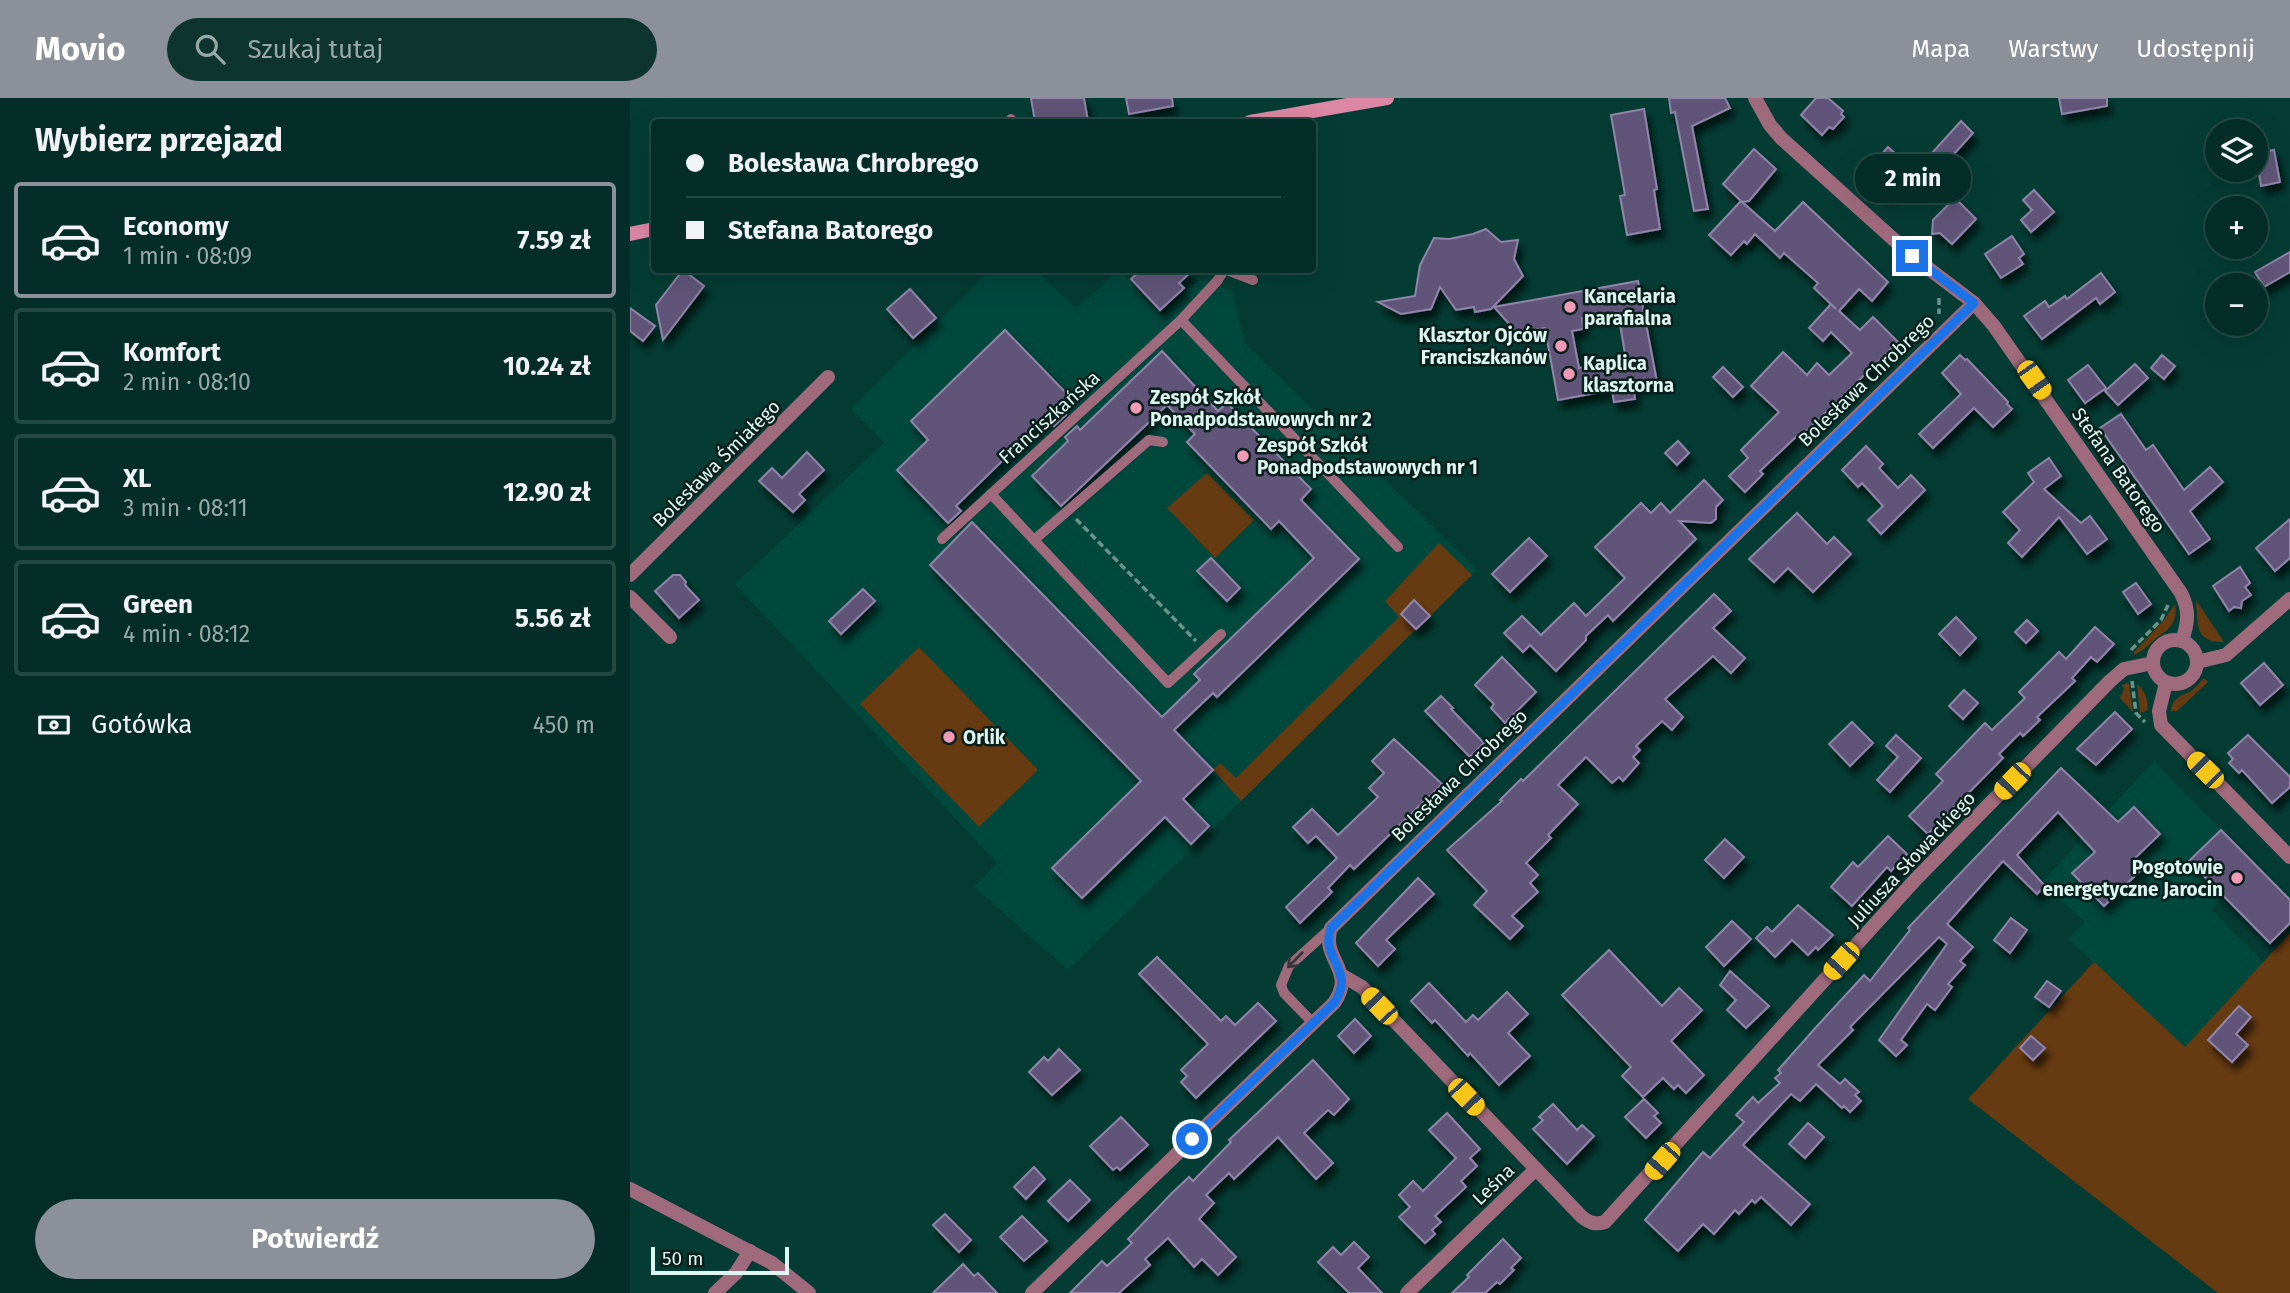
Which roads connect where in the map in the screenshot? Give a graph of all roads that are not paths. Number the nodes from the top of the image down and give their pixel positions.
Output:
1 (1387, 98) edge
2 (1755, 98) edge
3 (1267, 119) edge
4 (651, 230) edge
5 (630, 234) edge
6 (1224, 273) edge
7 (1233, 273) edge
8 (1253, 281) dead end
9 (1974, 303) junction
10 (1181, 320) junction
11 (828, 377) dead end
12 (1163, 442) dead end
13 (991, 494) junction
14 (942, 539) dead end
15 (1034, 540) junction
16 (1398, 547) dead end
17 (630, 575) edge
18 (630, 597) edge
19 (2290, 599) edge
20 (1222, 634) dead end
21 (670, 638) dead end
22 (2182, 641) junction
23 (2197, 662) junction
24 (2153, 663) junction
25 (2166, 682) junction
26 (2290, 857) edge
27 (1331, 928) junction
28 (1342, 976) junction
29 (1313, 1023) junction
30 (1531, 1174) junction
31 (630, 1189) edge
32 (750, 1251) junction
33 (715, 1293) edge
34 (809, 1293) edge
35 (1032, 1293) edge
36 (1408, 1293) edge

1 - 3 main road
2 - 9 street, Stefana Batorego
4 - 5 main road
6 - 10 lane, Franciszkańska
7 - 8 lane
9 - 22 street, Stefana Batorego
9 - 27 street, Bolesława Chrobrego
10 - 13 lane, Franciszkańska
10 - 16 lane
11 - 17 street, Bolesława Śmiałego
12 - 15 lane
13 - 14 lane, Franciszkańska
13 - 15 lane
15 - 20 lane
18 - 21 street
19 - 23 street
22 - 23 street
22 - 24 street
23 - 25 street
24 - 25 street
24 - 30 street, Juliusza Słowackiego
25 - 26 street
27 - 28 street
27 -> 29 lane
28 - 29 street
28 - 30 street
29 - 35 street
30 - 36 street, Leśna
31 - 32 street
32 - 33 street
32 - 34 street

